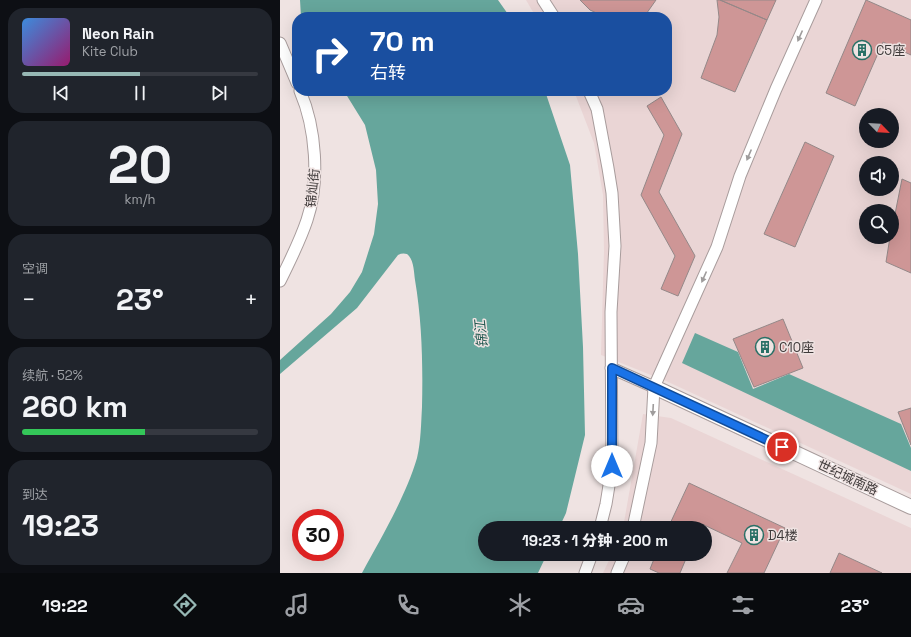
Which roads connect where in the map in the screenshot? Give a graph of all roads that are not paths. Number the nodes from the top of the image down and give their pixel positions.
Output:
1 (543, 0) edge
2 (816, 0) edge
3 (551, 12) edge
4 (280, 43) edge
5 (292, 71) edge
6 (302, 96) edge
7 (592, 96) edge
8 (280, 281) edge
9 (612, 368) junction
10 (654, 387) junction
11 (911, 507) edge
12 (602, 521) edge
13 (634, 521) edge
14 (589, 561) edge
15 (622, 561) edge
16 (585, 573) edge
17 (617, 573) edge

1 - 3 street
2 -> 10 street
4 - 5 street
6 - 8 street, 锦灿街
7 - 9 street
9 - 10 street
9 - 12 street
10 - 11 main road, 世纪城南路
10 -> 13 street
14 - 16 street
15 - 17 street

